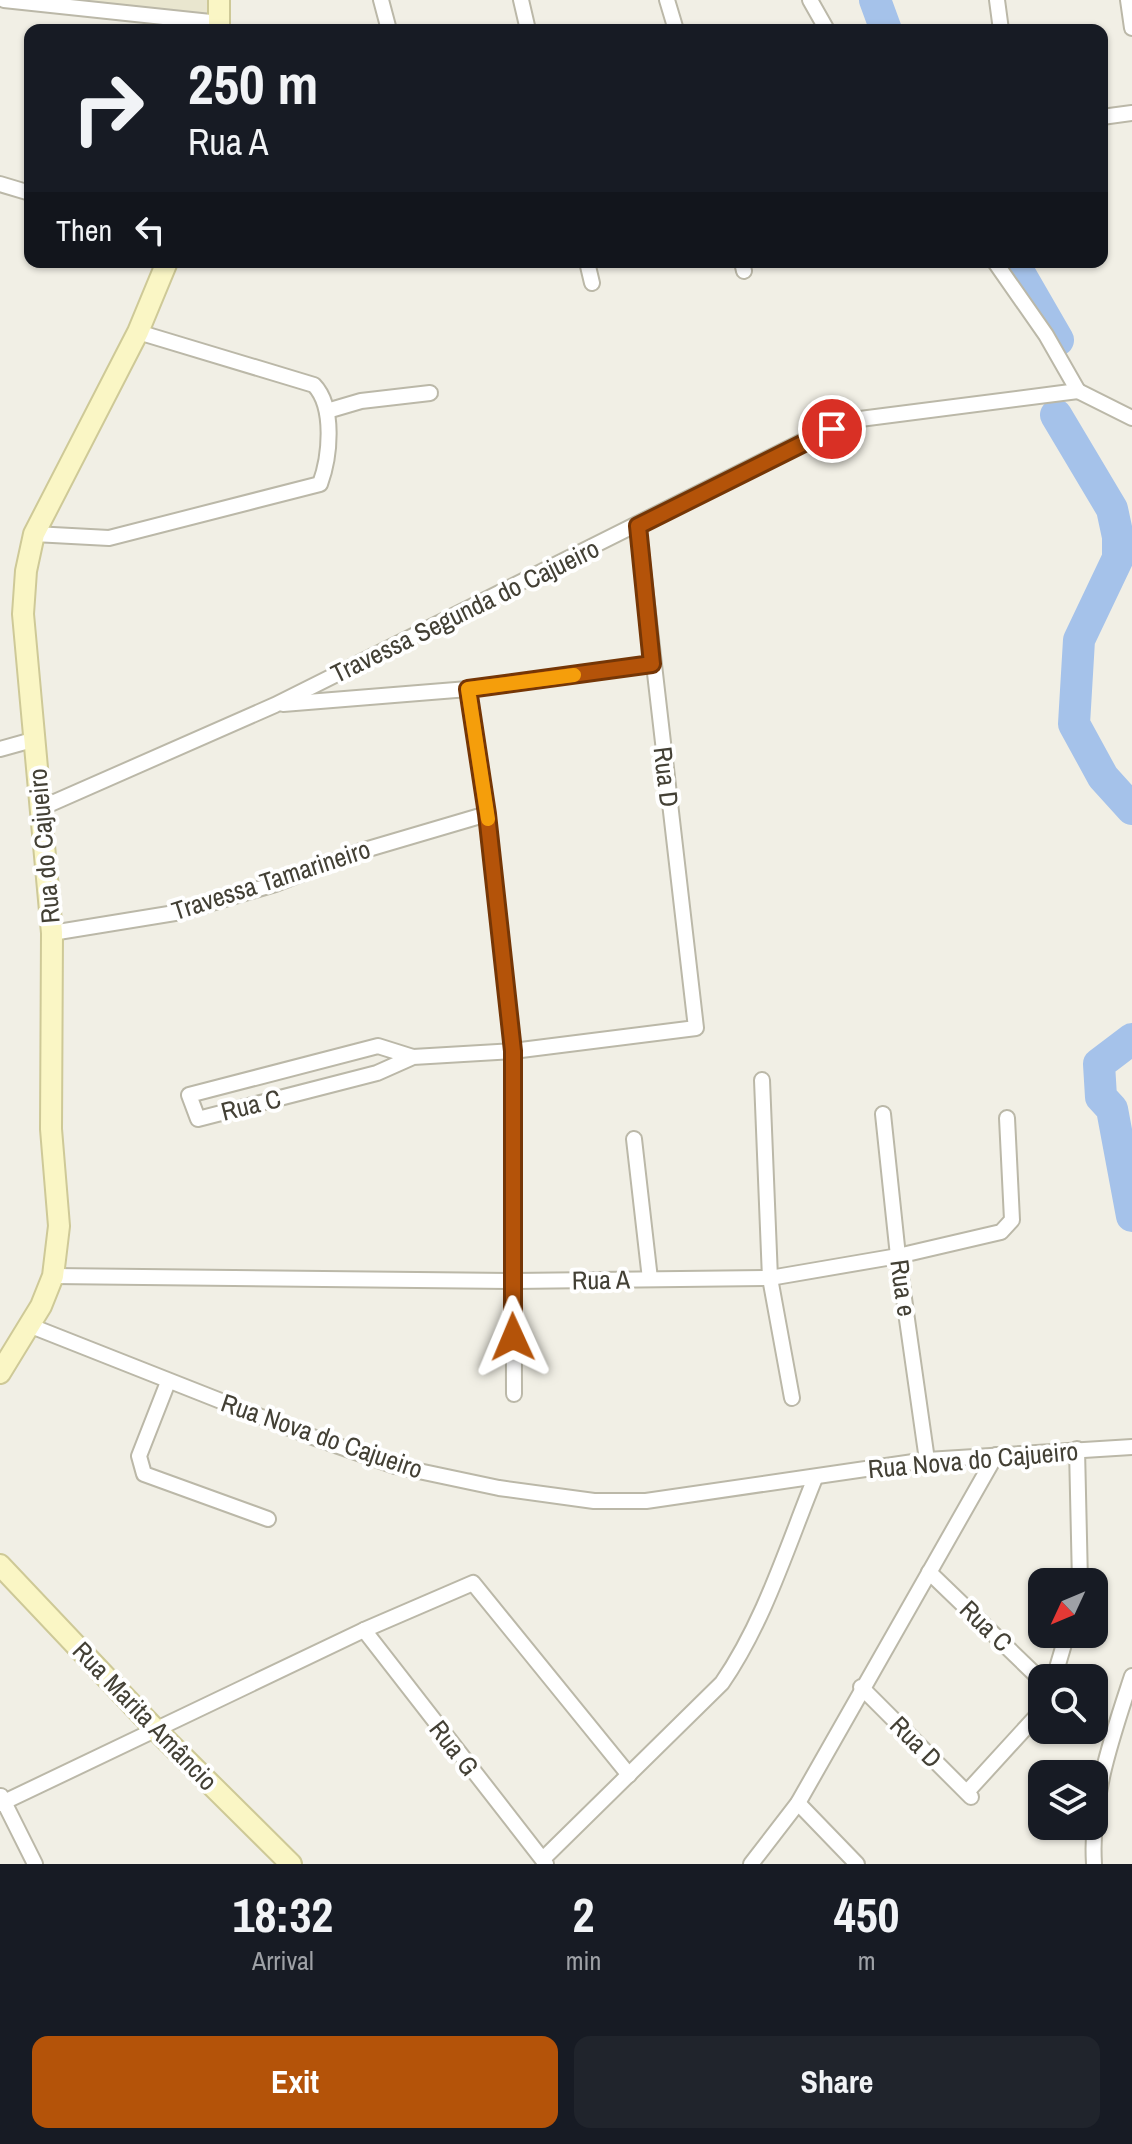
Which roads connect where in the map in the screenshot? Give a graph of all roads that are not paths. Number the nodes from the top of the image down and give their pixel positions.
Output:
1 (4, 0) edge
2 (219, 0) edge
3 (381, 0) edge
4 (521, 0) edge
5 (667, 0) edge
6 (810, 0) edge
7 (997, 0) edge
8 (1128, 0) edge
9 (203, 24) edge
10 (220, 24) edge
11 (387, 24) edge
12 (527, 24) edge
13 (674, 24) edge
14 (824, 24) edge
15 (1000, 24) edge
16 (1132, 28) edge
17 (1132, 113) edge
18 (1108, 116) edge
19 (0, 184) edge
20 (24, 191) edge
21 (165, 268) edge
22 (588, 268) edge
23 (999, 268) edge
24 (592, 283) dead end
25 (138, 332) junction
26 (1078, 391) junction
27 (430, 393) dead end
28 (327, 411) junction
29 (1132, 418) edge
30 (638, 526) junction
31 (34, 534) junction
32 (652, 664) junction
33 (468, 689) junction
34 (275, 705) junction
35 (36, 739) junction
36 (0, 749) edge
37 (41, 808) junction
38 (487, 814) junction
39 (52, 933) junction
40 (696, 1028) joint
41 (513, 1051) junction
42 (413, 1057) junction
43 (311, 1062) junction
44 (762, 1080) dead end
45 (316, 1089) junction
46 (883, 1114) dead end
47 (1007, 1118) dead end
48 (634, 1139) dead end
49 (898, 1256) junction
50 (53, 1276) junction
51 (770, 1278) junction
52 (650, 1279) junction
53 (513, 1281) junction
54 (31, 1326) junction
55 (0, 1373) edge
56 (168, 1382) junction
57 (514, 1394) dead end
58 (792, 1398) dead end
59 (1132, 1447) edge
60 (1077, 1449) junction
61 (996, 1455) junction
62 (927, 1460) junction
63 (815, 1478) junction
64 (268, 1519) dead end
65 (0, 1565) edge
66 (1080, 1568) edge
67 (929, 1572) junction
68 (364, 1630) junction
69 (1028, 1667) edge
70 (1132, 1676) edge
71 (861, 1687) junction
72 (1028, 1726) edge
73 (156, 1730) junction
74 (629, 1775) junction
75 (1, 1801) edge
76 (798, 1803) junction
77 (545, 1862) edge
78 (35, 1864) edge
79 (291, 1864) edge
80 (751, 1864) edge
81 (857, 1864) edge
82 (1094, 1864) edge

1 - 9 street
2 - 10 street
3 - 11 street
4 - 12 street
5 - 13 street
6 - 14 street
7 - 15 street
8 - 16 street
17 - 18 street
19 - 20 street
21 - 25 street, Rua do Cajueiro
22 - 24 street
23 - 26 street
25 - 28 street
25 - 31 street, Rua do Cajueiro
26 - 29 street
26 - 30 street, Travessa Segunda do Cajueiro
27 - 28 street
28 - 31 street
30 - 32 street, Rua D
30 - 34 street, Travessa Segunda do Cajueiro
31 - 35 street, Rua do Cajueiro
32 - 33 street
32 - 40 street, Rua D
33 - 34 street
33 - 38 street
34 - 37 street, Travessa Segunda do Cajueiro
35 - 36 street
35 - 37 street, Rua do Cajueiro
37 - 39 street, Rua do Cajueiro
38 - 39 street, Travessa Tamarineiro
38 - 41 street
39 - 50 street, Rua do Cajueiro
40 - 41 street, Rua C
41 - 42 street, Rua C
41 - 53 street
42 - 43 street, Rua C
42 - 45 street, Rua C
43 - 45 street
43 - 45 street, Rua C
44 - 51 street
46 - 49 street, Rua e
47 - 49 street, Rua A
48 - 52 street
49 - 51 street, Rua A
49 - 62 street, Rua e
50 - 53 street, Rua A
50 - 54 street, Rua do Cajueiro
51 - 52 street, Rua A
51 - 58 street
52 - 53 street, Rua A
53 - 57 street
54 - 55 street, Rua do Cajueiro
54 - 56 street, Rua Nova do Cajueiro
56 - 63 street, Rua Nova do Cajueiro
56 - 64 street
59 - 60 street, Rua Nova do Cajueiro
60 - 61 street, Rua Nova do Cajueiro
60 - 66 street
61 - 62 street, Rua Nova do Cajueiro
61 - 67 street
62 - 63 street, Rua Nova do Cajueiro
63 - 74 street
65 - 73 street, Rua Marita Amâncio
67 - 69 street, Rua C
67 - 71 street
68 - 73 street
68 - 74 street
68 - 77 street, Rua G
70 - 82 street
71 - 72 street, Rua D
71 - 76 street
73 - 75 street
73 - 79 street, Rua Marita Amâncio
74 - 77 street
75 - 78 street
76 - 80 street
76 - 81 street

